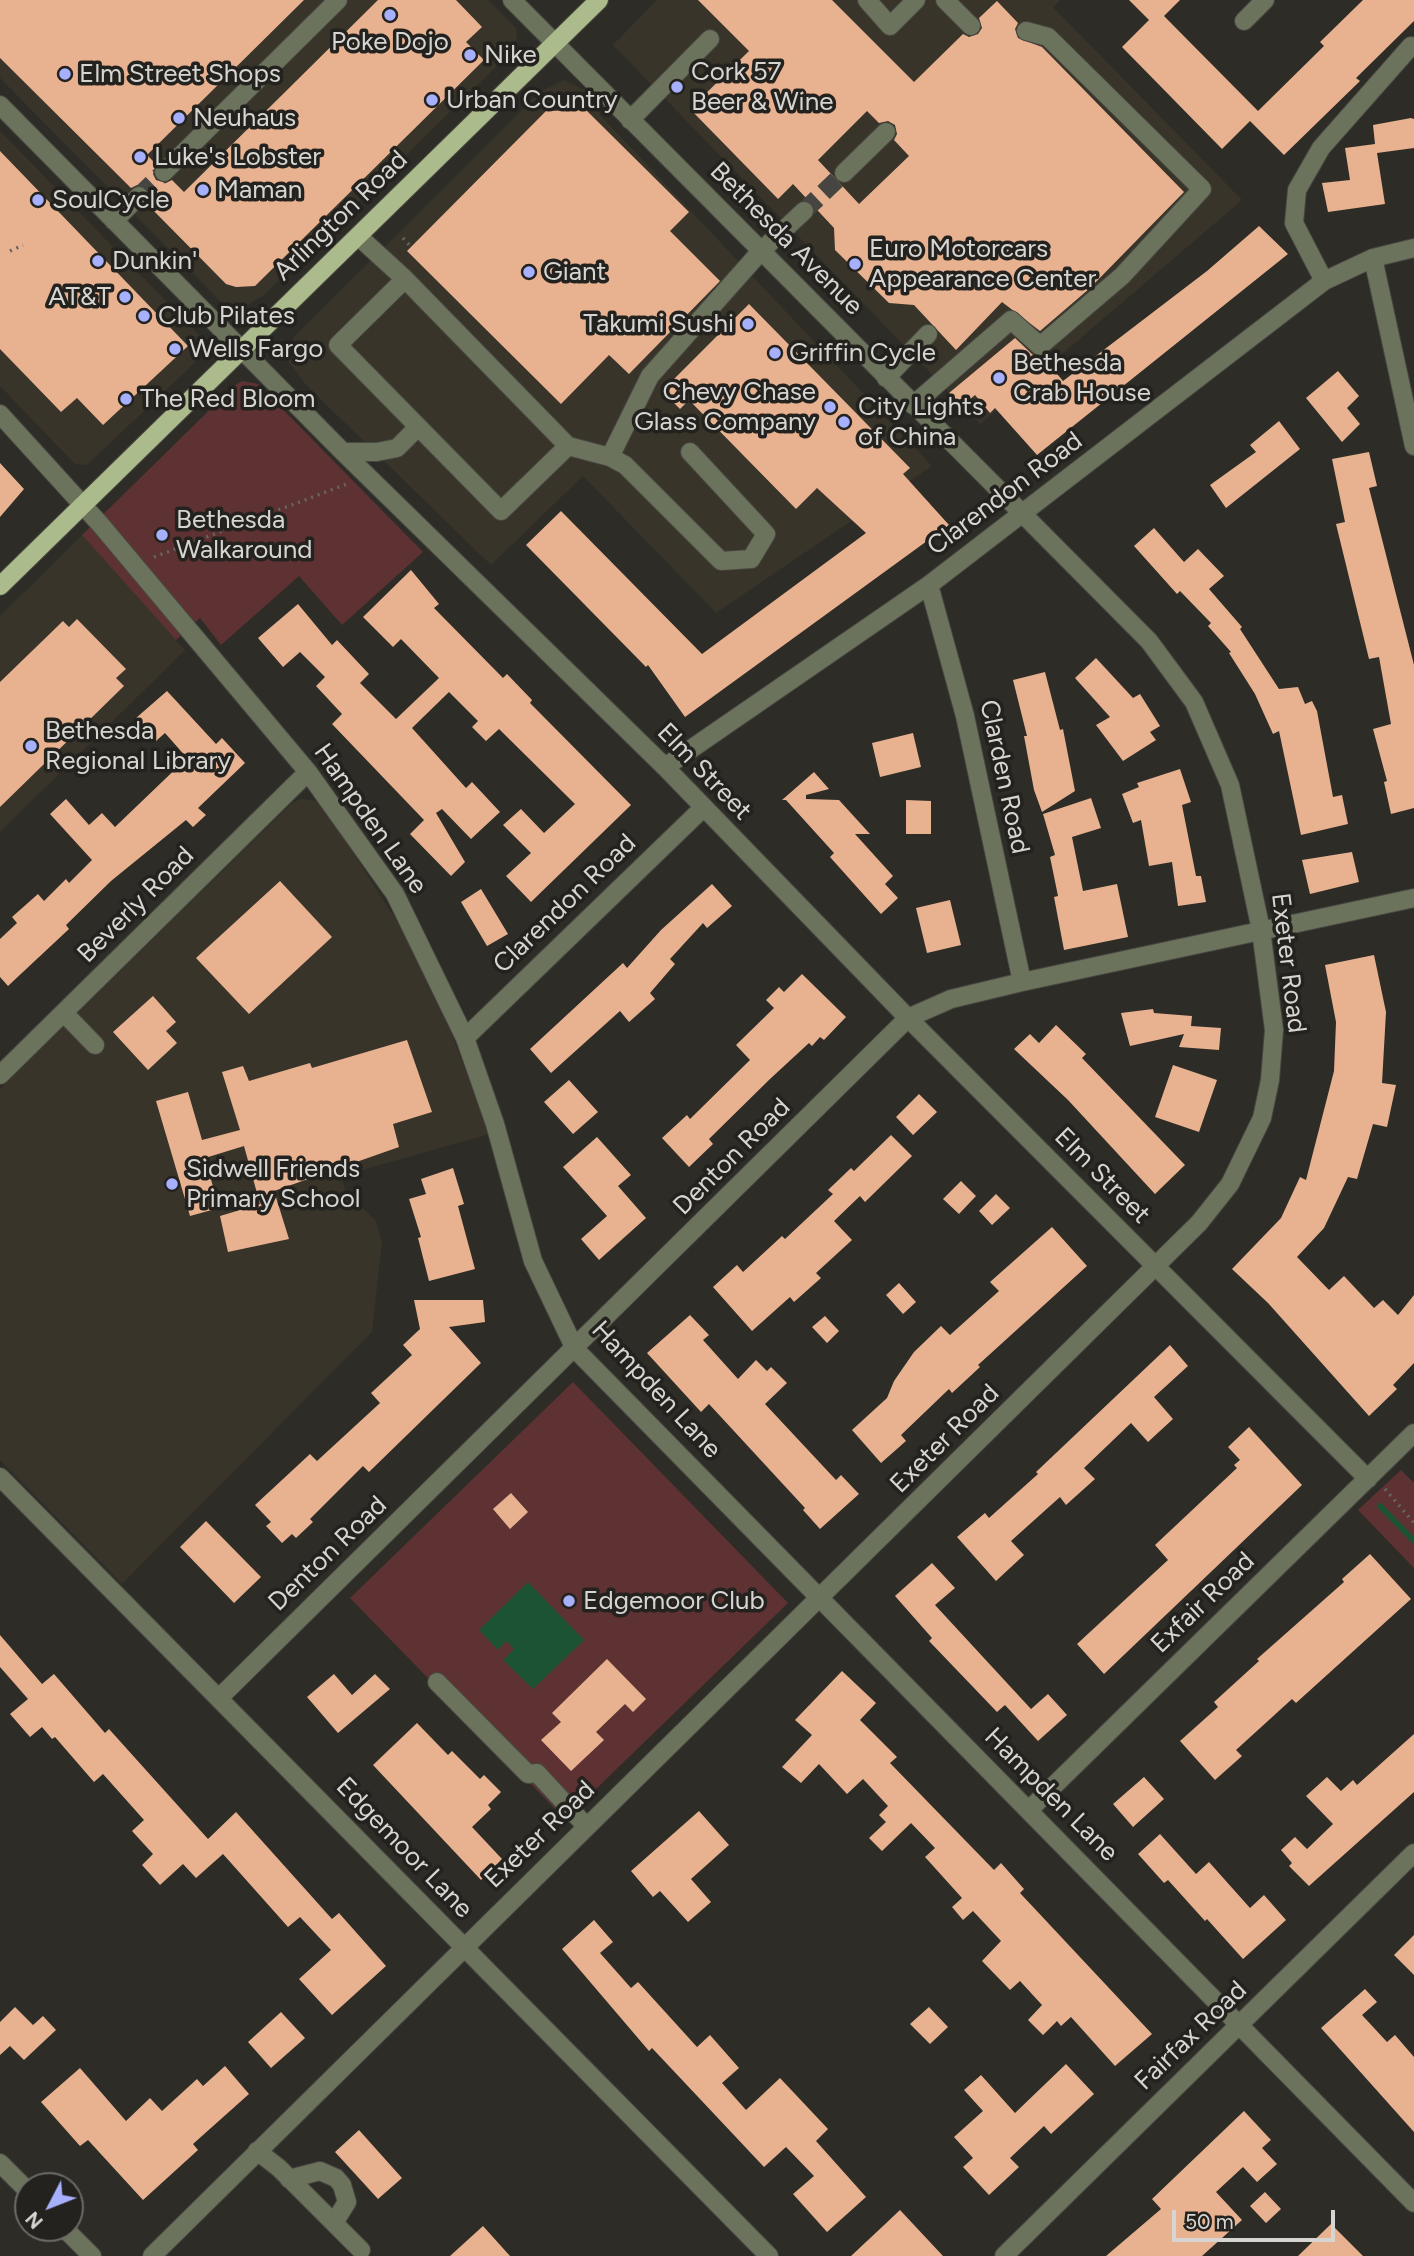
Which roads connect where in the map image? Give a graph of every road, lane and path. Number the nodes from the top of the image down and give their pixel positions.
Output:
1 (338, 0) edge
2 (512, 0) edge
3 (599, 0) edge
4 (867, 0) edge
5 (916, 0) edge
6 (945, 0) edge
7 (1265, 0) edge
8 (1244, 21) dead end
9 (971, 26) dead end
10 (1026, 31) dead end
11 (710, 39) dead end
12 (555, 44) junction
13 (1413, 46) edge
14 (0, 105) edge
15 (631, 120) junction
16 (886, 132) dead end
17 (164, 172) tunnel mouth
18 (844, 173) tunnel mouth
19 (139, 196) tunnel mouth
20 (63, 204) dead end
21 (57, 210) dead end
22 (804, 212) tunnel mouth
23 (114, 221) junction
24 (358, 236) junction
25 (403, 238) dead end
26 (23, 246) dead end
27 (411, 247) dead end
28 (1414, 248) edge
29 (10, 251) dead end
30 (761, 251) junction
31 (1373, 258) junction
32 (405, 279) junction
33 (1324, 281) junction
34 (928, 334) dead end
35 (338, 345) junction
36 (295, 346) dead end
37 (241, 350) junction
38 (886, 378) junction
39 (913, 405) junction
40 (0, 414) edge
41 (418, 427) junction
42 (568, 446) junction
43 (1414, 446) edge
44 (343, 452) junction
45 (690, 452) dead end
46 (610, 457) junction
47 (349, 483) dead end
48 (84, 505) junction
49 (1023, 515) junction
50 (134, 565) junction
51 (929, 585) junction
52 (0, 586) edge
53 (665, 768) junction
54 (308, 772) junction
55 (702, 808) junction
56 (1414, 898) edge
57 (1261, 930) junction
58 (1021, 982) junction
59 (64, 1013) junction
60 (908, 1018) junction
61 (465, 1038) junction
62 (95, 1045) dead end
63 (0, 1075) edge
64 (1157, 1268) junction
65 (575, 1349) junction
66 (1414, 1433) edge
67 (1368, 1479) junction
68 (3, 1486) edge
69 (1414, 1523) edge
70 (821, 1599) junction
71 (437, 1682) dead end
72 (220, 1697) junction
73 (1029, 1810) junction
74 (586, 1826) junction
75 (1414, 1853) edge
76 (464, 1946) junction
77 (1240, 2025) junction
78 (257, 2151) junction
79 (0, 2163) edge
80 (14, 2177) edge
81 (289, 2179) junction
82 (1414, 2203) edge
83 (334, 2223) junction
84 (78, 2242) edge
85 (361, 2250) dead end
86 (92, 2256) edge
87 (152, 2256) edge
88 (769, 2256) edge
89 (1004, 2256) edge

1 - 17 street
2 - 12 street, Bethesda Avenue
3 - 12 main road, Arlington Road
4 - 5 street
6 - 9 street
7 - 8 street
10 - 39 street
11 - 15 street
12 - 15 street, Bethesda Avenue
12 - 24 main road, Arlington Road
13 - 33 street
14 - 23 street, Elm Street
15 - 30 street, Bethesda Avenue
16 - 18 street
19 - 23 street
20 - 21 path
22 - 30 street
23 - 37 street, Elm Street
24 - 32 street
24 - 37 main road, Arlington Road
25 - 27 path
26 - 29 path
28 - 31 street, Clarendon Road
30 - 38 street, Bethesda Avenue
30 - 46 street
31 - 33 street, Clarendon Road
31 - 43 street
32 - 35 street
32 - 42 street
33 - 49 street, Clarendon Road
34 - 38 street
35 - 36 path
35 - 41 street
37 - 44 street, Elm Street
37 - 48 main road, Arlington Road
38 - 39 street, Bethesda Avenue
39 - 49 street, Bethesda Avenue
40 - 48 street, Hampden Lane
41 - 42 street
41 - 44 street
42 - 46 street
44 - 53 street, Elm Street
45 - 46 street
47 - 50 path
48 - 50 street, Hampden Lane
48 - 52 main road, Arlington Road
49 - 51 street, Clarendon Road
49 - 57 street, Exeter Road
50 - 54 street, Hampden Lane
51 - 53 street, Clarendon Road
51 - 58 street, Clarden Road
53 - 55 street, Elm Street
54 - 59 street, Beverly Road
54 - 61 street, Hampden Lane
55 - 60 street, Elm Street
55 - 61 street, Clarendon Road
56 - 57 street, Denton Road
57 - 58 street, Denton Road
57 - 64 street, Exeter Road
58 - 60 street, Denton Road
59 - 62 street
59 - 63 street, Beverly Road
60 - 64 street, Elm Street
60 - 65 street, Denton Road
61 - 65 street, Hampden Lane
64 - 67 street, Elm Street
64 - 70 street, Exeter Road
65 - 70 street, Hampden Lane
65 - 72 street, Denton Road
66 - 67 street, Exfair Road
67 - 69 path
67 - 73 street, Exfair Road
68 - 72 street, Edgemoor Lane
70 - 73 street, Hampden Lane
70 - 74 street, Exeter Road
71 - 74 street
72 - 76 street, Edgemoor Lane
73 - 77 street, Hampden Lane
74 - 76 street, Exeter Road
75 - 77 street, Fairfax Road
76 - 78 street, Exeter Road
76 - 88 street, Edgemoor Lane
77 - 82 street, Hampden Lane
77 - 89 street, Fairfax Road
78 - 81 street
78 - 87 street, Exeter Road
79 - 80 street
81 - 83 street
81 - 83 street
83 - 85 street
84 - 86 street

